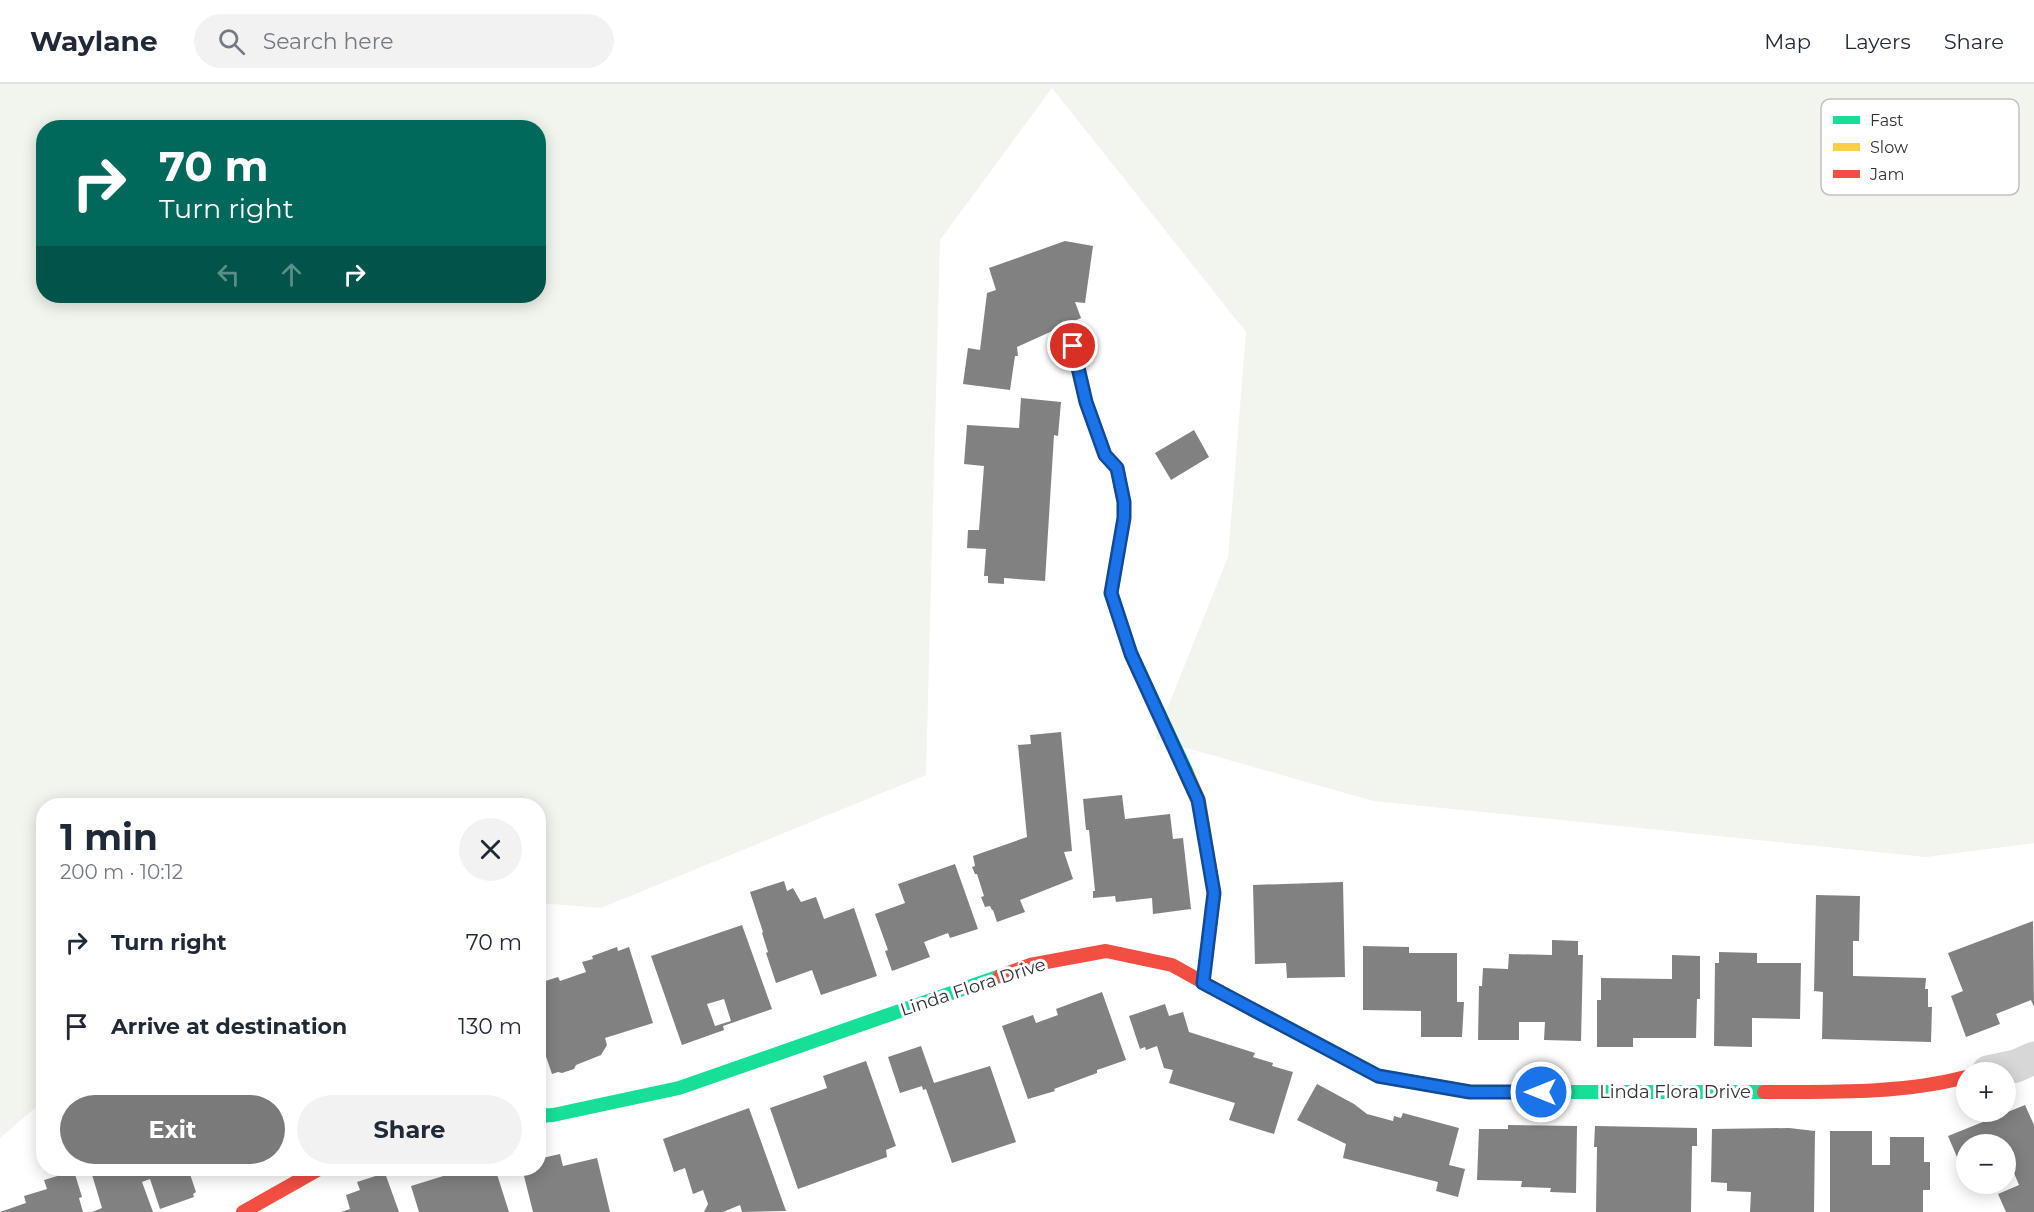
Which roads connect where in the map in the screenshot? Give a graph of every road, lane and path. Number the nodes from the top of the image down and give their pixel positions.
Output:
1 (1073, 346) dead end
2 (1203, 983) junction
3 (2034, 1058) edge
4 (2016, 1066) edge
5 (1956, 1080) edge
6 (546, 1115) edge
7 (307, 1176) edge
8 (243, 1212) edge

1 - 2 street
2 - 5 street, Linda Flora Drive
2 - 6 street, Linda Flora Drive
3 - 4 street
7 - 8 street

